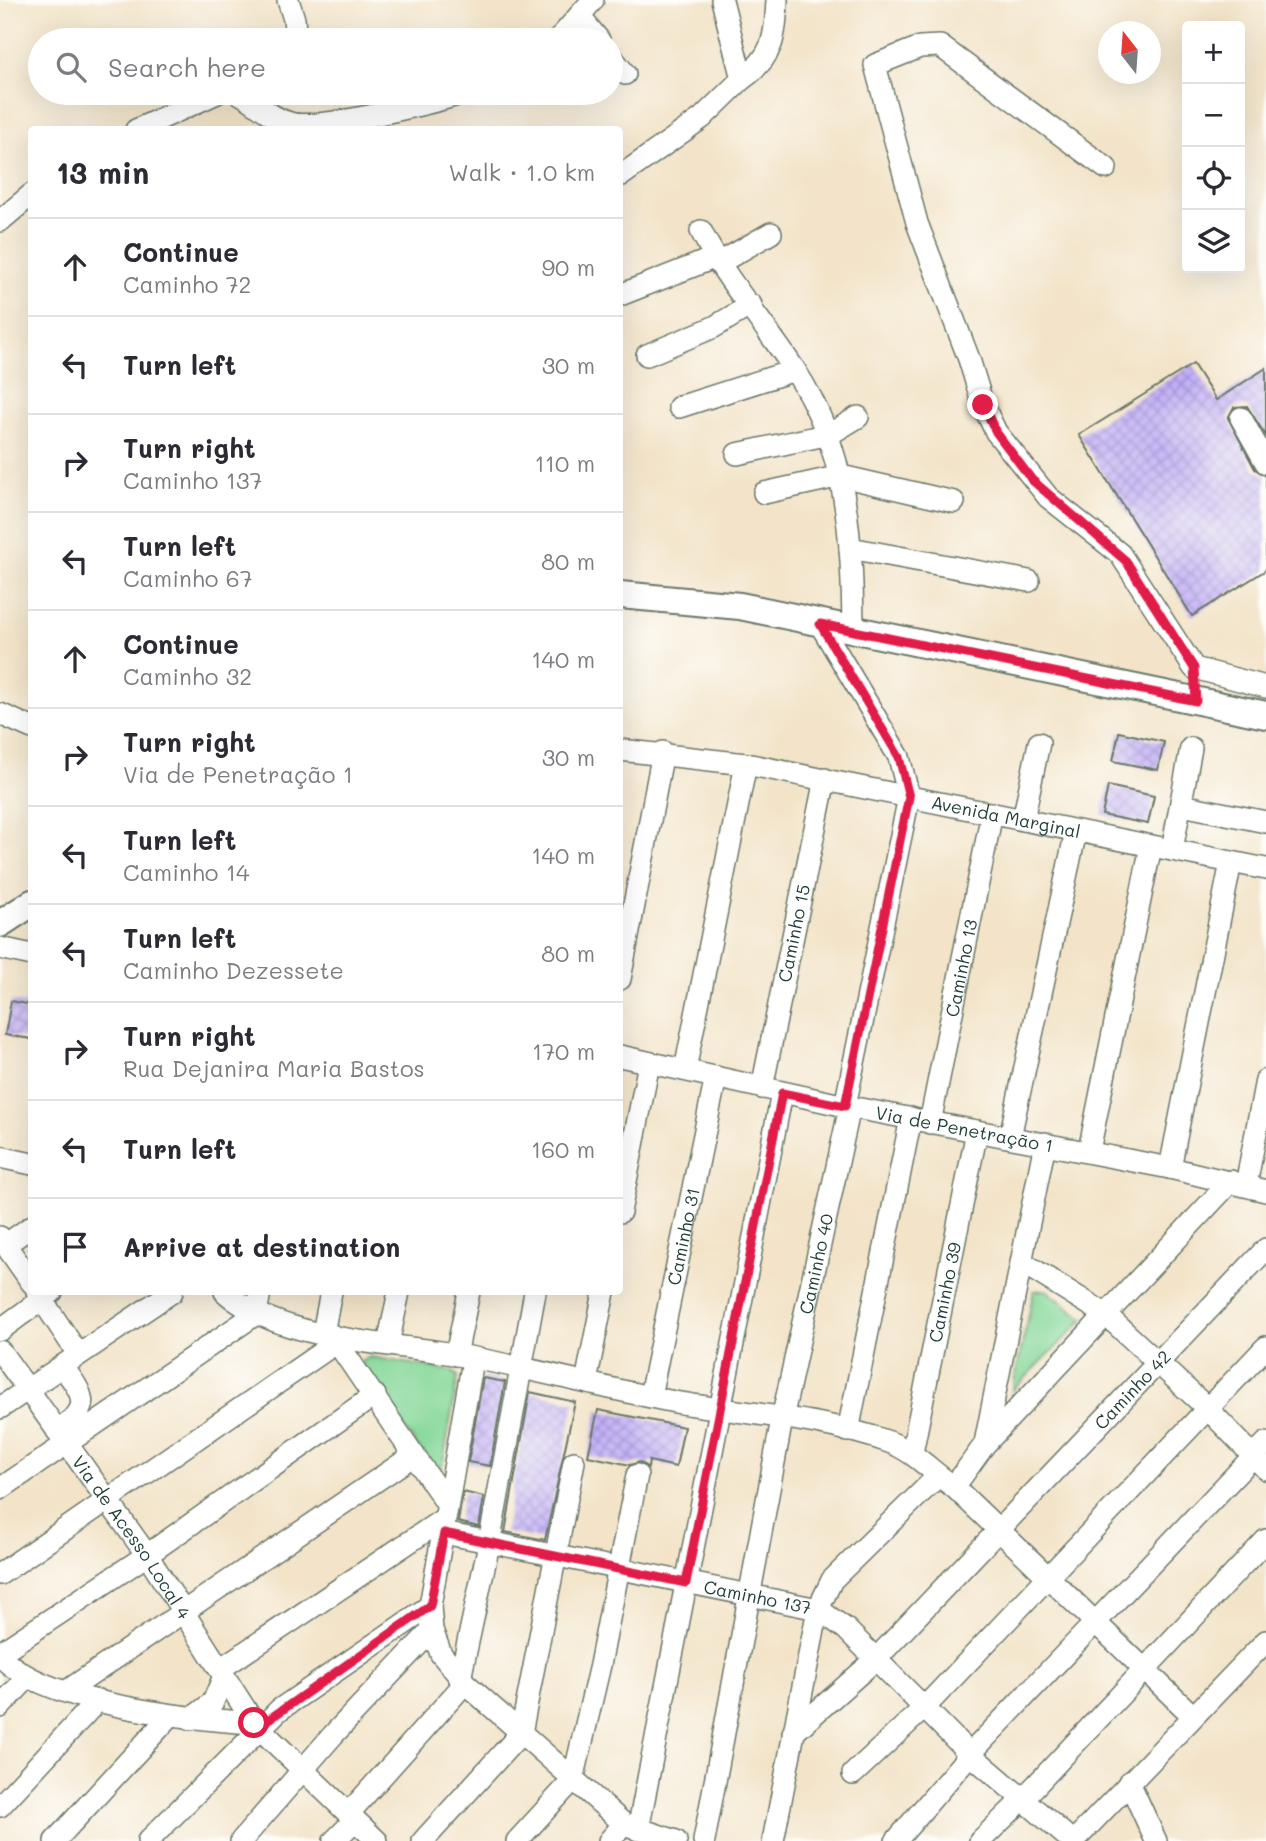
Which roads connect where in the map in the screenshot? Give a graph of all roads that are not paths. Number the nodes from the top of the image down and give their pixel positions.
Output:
1 (288, 0) edge
2 (722, 0) edge
3 (777, 0) edge
4 (586, 8) edge
5 (295, 28) edge
6 (568, 28) edge
7 (594, 28) edge
8 (623, 71) edge
9 (625, 74) dead end
10 (742, 79) junction
11 (191, 105) edge
12 (263, 105) edge
13 (419, 105) edge
14 (145, 126) edge
15 (1106, 168) dead end
16 (623, 174) edge
17 (28, 197) edge
18 (0, 221) edge
19 (701, 231) dead end
20 (771, 233) dead end
21 (718, 260) junction
22 (623, 294) edge
23 (751, 305) junction
24 (647, 355) dead end
25 (795, 370) junction
26 (679, 407) dead end
27 (858, 416) dead end
28 (1241, 418) dead end
29 (830, 434) junction
30 (737, 454) dead end
31 (1266, 463) edge
32 (841, 476) junction
33 (764, 493) dead end
34 (954, 502) dead end
35 (850, 548) junction
36 (1029, 581) dead end
37 (623, 595) edge
38 (820, 624) junction
39 (853, 631) junction
40 (1194, 668) junction
41 (1261, 681) edge
42 (1196, 701) junction
43 (0, 714) edge
44 (1266, 715) edge
45 (28, 726) edge
46 (1039, 743) dead end
47 (1191, 748) dead end
48 (623, 750) edge
49 (663, 752) junction
50 (746, 764) junction
51 (825, 779) junction
52 (909, 797) junction
53 (1182, 805) junction
54 (992, 813) junction
55 (1023, 820) junction
56 (1266, 822) edge
57 (1076, 831) junction
58 (1151, 846) junction
59 (1172, 850) junction
60 (1231, 862) junction
61 (1266, 869) edge
62 (28, 906) edge
63 (0, 924) edge
64 (0, 948) edge
65 (28, 954) edge
66 (623, 963) edge
67 (623, 1057) edge
68 (649, 1063) junction
69 (685, 1070) junction
70 (716, 1077) junction
71 (1266, 1080) edge
72 (772, 1090) junction
73 (848, 1107) junction
74 (920, 1120) junction
75 (977, 1131) junction
76 (1010, 1137) junction
77 (1045, 1143) junction
78 (1089, 1151) junction
79 (0, 1157) edge
80 (28, 1163) edge
81 (1170, 1168) junction
82 (1248, 1186) edge
83 (623, 1197) edge
84 (28, 1228) edge
85 (3, 1241) edge
86 (1266, 1249) edge
87 (1023, 1263) junction
88 (28, 1274) edge
89 (37, 1295) edge
90 (43, 1295) edge
91 (168, 1295) edge
92 (229, 1295) edge
93 (259, 1295) edge
94 (331, 1295) edge
95 (398, 1295) edge
96 (469, 1295) edge
97 (534, 1295) edge
98 (603, 1295) edge
99 (256, 1314) junction
100 (1105, 1314) junction
101 (0, 1330) edge
102 (330, 1336) junction
103 (388, 1344) junction
104 (1266, 1347) edge
105 (0, 1351) edge
106 (465, 1357) junction
107 (70, 1360) junction
108 (1156, 1364) junction
109 (519, 1370) junction
110 (586, 1382) junction
111 (27, 1389) junction
112 (375, 1395) junction
113 (650, 1396) junction
114 (0, 1408) edge
115 (1207, 1408) junction
116 (719, 1409) junction
117 (782, 1419) junction
118 (848, 1431) junction
119 (62, 1438) junction
120 (985, 1444) junction
121 (912, 1453) junction
122 (414, 1455) junction
123 (1262, 1456) edge
124 (574, 1462) dead end
125 (637, 1475) dead end
126 (946, 1482) junction
127 (0, 1489) edge
128 (108, 1502) junction
129 (445, 1518) junction
130 (997, 1530) junction
131 (1266, 1540) edge
132 (489, 1544) junction
133 (146, 1555) junction
134 (554, 1556) junction
135 (619, 1570) junction
136 (0, 1574) edge
137 (1046, 1578) junction
138 (686, 1583) junction
139 (751, 1594) junction
140 (430, 1606) junction
141 (818, 1609) junction
142 (182, 1612) junction
143 (1095, 1623) junction
144 (432, 1630) junction
145 (1266, 1641) edge
146 (0, 1654) edge
147 (875, 1660) junction
148 (1144, 1670) junction
149 (222, 1672) junction
150 (28, 1677) junction
151 (463, 1681) junction
152 (67, 1690) junction
153 (98, 1700) junction
154 (0, 1707) edge
155 (925, 1707) junction
156 (1193, 1716) junction
157 (181, 1717) junction
158 (256, 1725) junction
159 (793, 1733) junction
160 (521, 1734) junction
161 (970, 1754) junction
162 (303, 1773) junction
163 (853, 1774) dead end
164 (573, 1780) junction
165 (1129, 1782) junction
166 (1022, 1800) junction
167 (0, 1806) edge
168 (352, 1816) junction
169 (631, 1827) junction
170 (1078, 1839) edge
171 (55, 1841) edge
172 (148, 1841) edge
173 (241, 1841) edge
174 (334, 1841) edge
175 (377, 1841) edge
176 (424, 1841) edge
177 (517, 1841) edge
178 (609, 1841) edge
179 (676, 1841) edge
180 (704, 1841) edge
181 (774, 1841) edge
182 (896, 1841) edge
183 (980, 1841) edge
184 (1156, 1841) edge

1 - 5 street
2 - 10 street
3 - 10 street
4 - 6 street
4 - 7 street
8 - 9 street
10 - 16 street
11 - 14 street
12 - 13 street
15 - 40 street
17 - 18 street
19 - 21 street
20 - 21 street
21 - 22 street
21 - 23 street
23 - 24 street
23 - 25 street
25 - 26 street
25 - 29 street
27 - 29 street
28 - 31 street
29 - 30 street
29 - 32 street
32 - 33 street
32 - 34 street
32 - 35 street
35 - 36 street
35 - 39 street
37 - 38 main road
38 - 39 main road
38 - 52 street
39 - 42 main road
40 - 41 street
40 - 42 street
42 - 44 main road
43 - 45 street
46 - 55 street
47 - 53 street
48 - 49 street, Avenida Marginal
49 - 50 street, Avenida Marginal
49 - 66 street
50 - 51 street, Avenida Marginal
50 - 69 street
51 - 52 street, Avenida Marginal
51 - 72 street, Caminho 15
52 - 54 street, Avenida Marginal
52 - 73 street, Caminho 40
53 - 56 street
53 - 59 street
54 - 55 street, Avenida Marginal
54 - 74 street, Caminho 13
55 - 57 street, Avenida Marginal
57 - 58 street, Avenida Marginal
57 - 76 street
58 - 59 street, Avenida Marginal
58 - 78 street
59 - 60 street, Avenida Marginal
60 - 61 street, Avenida Marginal
60 - 81 street
62 - 63 main road
64 - 65 street
67 - 68 street, Via de Penetração 1
68 - 69 street, Via de Penetração 1
68 - 83 street
69 - 70 street, Via de Penetração 1
70 - 72 street, Via de Penetração 1
70 - 113 street, Caminho 31
71 - 82 street
72 - 73 street, Via de Penetração 1
72 - 116 street, Caminho 15
73 - 74 street, Via de Penetração 1
73 - 117 street, Caminho 40
74 - 75 street, Via de Penetração 1
74 - 118 street
75 - 76 street, Via de Penetração 1
75 - 121 street, Caminho 39
76 - 77 street, Via de Penetração 1
77 - 78 street, Via de Penetração 1
77 - 87 street
78 - 81 street, Via de Penetração 1
79 - 80 street
81 - 82 street, Via de Penetração 1
82 - 100 street
84 - 85 street
85 - 88 street
86 - 108 street, Caminho 42
87 - 100 street
87 - 120 street
89 - 101 street
90 - 107 street
91 - 107 street
92 - 99 street
93 - 99 street
94 - 102 street
95 - 103 street
96 - 106 street
97 - 109 street
98 - 110 street
99 - 102 street
99 - 119 street
100 - 108 street
100 - 120 street
102 - 103 street
102 - 112 street
102 - 128 street
103 - 106 street
104 - 115 street
105 - 111 street, Via de Acesso Local 4
106 - 109 street
106 - 129 street
107 - 111 street
107 - 119 street
108 - 115 street
108 - 130 street, Caminho 42
109 - 110 street
109 - 132 street
110 - 113 street
111 - 114 street
111 - 119 street, Via de Acesso Local 4
112 - 122 street
112 - 133 street
113 - 116 street
115 - 123 street
115 - 137 street
116 - 117 street
116 - 138 street, Caminho 15
117 - 118 street
117 - 139 street, Caminho 40
118 - 121 street
119 - 127 street
119 - 128 street, Via de Acesso Local 4
120 - 126 street
121 - 126 street
122 - 129 street
122 - 142 street
123 - 143 street
124 - 134 street
125 - 135 street
126 - 130 street
126 - 141 street
128 - 133 street, Via de Acesso Local 4
128 - 136 street
129 - 132 street, Caminho 137
129 - 140 street
129 - 149 street
130 - 137 street
130 - 147 street, Caminho 42
131 - 148 street
132 - 134 street, Caminho 137
132 - 151 street
133 - 142 street, Via de Acesso Local 4
133 - 146 street
134 - 135 street, Caminho 137
134 - 160 street
135 - 138 street, Caminho 137
135 - 164 street
137 - 143 street
137 - 155 street
138 - 139 street, Caminho 137
138 - 169 street, Caminho 15
139 - 141 street, Caminho 137
139 - 180 street, Caminho 40
140 - 144 street
140 - 158 street
141 - 147 street, Caminho 137
141 - 159 street
142 - 149 street, Via de Acesso Local 4
142 - 152 street
143 - 148 street
143 - 161 street
144 - 151 street
144 - 162 street
145 - 156 street
146 - 150 street
147 - 155 street, Caminho 137
147 - 159 street, Caminho 42
148 - 156 street
148 - 166 street
149 - 157 street
149 - 158 street, Via de Acesso Local 4
150 - 152 street
150 - 154 street
151 - 160 street
151 - 168 street
152 - 153 street
153 - 157 street
153 - 167 street
155 - 161 street, Caminho 137
155 - 163 street
156 - 165 street
157 - 158 street
157 - 171 street
158 - 162 street, Via de Acesso Local 4
158 - 172 street
159 - 181 street
160 - 164 street
160 - 176 street
161 - 166 street, Caminho 137
161 - 182 street
162 - 168 street, Via de Acesso Local 4
162 - 173 street
164 - 169 street
164 - 177 street
165 - 170 street
165 - 184 street
166 - 170 street, Caminho 137
166 - 183 street
168 - 174 street
168 - 175 street, Via de Acesso Local 4
169 - 178 street
169 - 179 street

